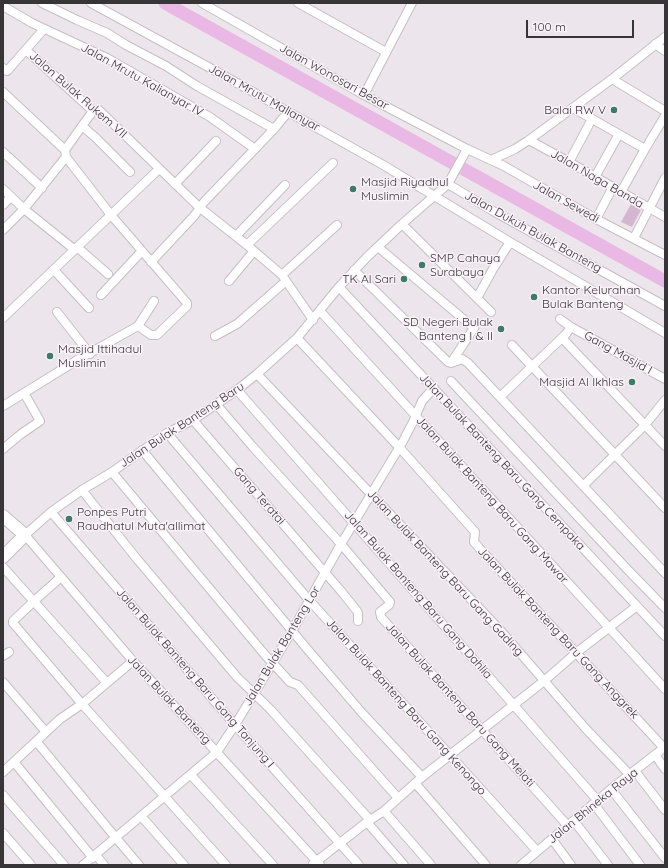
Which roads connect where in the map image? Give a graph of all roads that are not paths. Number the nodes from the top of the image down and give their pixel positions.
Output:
1 (42, 3) edge
2 (91, 3) edge
3 (202, 3) edge
4 (298, 3) edge
5 (409, 4) edge
6 (5, 6) edge
7 (44, 29) junction
8 (665, 37) edge
9 (656, 44) junction
10 (26, 50) junction
11 (665, 51) edge
12 (386, 52) junction
13 (3, 68) edge
14 (612, 79) junction
15 (3, 92) edge
16 (364, 95) junction
17 (573, 108) junction
18 (93, 110) junction
19 (665, 110) edge
20 (288, 112) junction
21 (665, 116) edge
22 (592, 119) junction
23 (82, 126) junction
24 (274, 129) junction
25 (619, 134) junction
26 (529, 140) junction
27 (216, 141) dead end
28 (255, 148) junction
29 (645, 148) junction
30 (467, 149) junction
31 (3, 152) edge
32 (65, 153) junction
33 (491, 160) junction
34 (569, 162) junction
35 (332, 163) dead end
36 (159, 170) junction
37 (130, 172) dead end
38 (595, 177) junction
39 (665, 178) edge
40 (449, 182) junction
41 (175, 184) junction
42 (285, 185) dead end
43 (613, 187) junction
44 (42, 188) junction
45 (3, 189) edge
46 (621, 192) junction
47 (435, 196) junction
48 (11, 197) junction
49 (3, 204) edge
50 (199, 207) junction
51 (648, 208) junction
52 (24, 209) junction
53 (111, 215) junction
54 (665, 217) edge
55 (596, 218) junction
56 (402, 224) junction
57 (337, 225) dead end
58 (3, 230) edge
59 (236, 236) junction
60 (634, 238) junction
61 (510, 242) junction
62 (247, 245) junction
63 (378, 247) junction
64 (76, 249) junction
65 (142, 251) junction
66 (254, 251) junction
67 (665, 255) edge
68 (151, 262) junction
69 (54, 270) junction
70 (354, 270) junction
71 (108, 274) dead end
72 (284, 278) junction
73 (229, 280) dead end
74 (339, 287) junction
75 (101, 295) dead end
76 (477, 298) junction
77 (154, 301) dead end
78 (665, 306) edge
79 (89, 308) dead end
80 (320, 311) junction
81 (57, 312) dead end
82 (491, 312) dead end
83 (3, 318) edge
84 (312, 318) junction
85 (560, 319) dead end
86 (138, 326) junction
87 (571, 327) junction
88 (665, 333) edge
89 (215, 336) dead end
90 (297, 338) junction
91 (562, 338) junction
92 (512, 345) dead end
93 (90, 354) junction
94 (451, 363) junction
95 (532, 366) junction
96 (258, 374) junction
97 (665, 379) edge
98 (450, 381) dead end
99 (434, 388) junction
100 (238, 390) junction
101 (24, 393) junction
102 (500, 397) junction
103 (665, 400) edge
104 (216, 404) junction
105 (3, 406) edge
106 (416, 416) junction
107 (193, 420) junction
108 (645, 425) junction
109 (167, 433) junction
110 (665, 446) edge
111 (399, 447) junction
112 (3, 449) edge
113 (142, 450) junction
114 (615, 455) junction
115 (112, 472) junction
116 (583, 486) junction
117 (82, 490) junction
118 (372, 495) junction
119 (665, 508) edge
120 (51, 512) junction
121 (3, 516) edge
122 (355, 522) junction
123 (22, 532) junction
124 (341, 544) junction
125 (3, 557) edge
126 (3, 567) edge
127 (325, 572) junction
128 (665, 573) edge
129 (61, 577) junction
130 (309, 600) junction
131 (33, 602) junction
132 (637, 606) junction
133 (665, 608) edge
134 (358, 621) dead end
135 (608, 627) junction
136 (292, 631) junction
137 (665, 636) edge
138 (576, 653) junction
139 (133, 660) junction
140 (273, 662) junction
141 (544, 681) junction
142 (3, 682) edge
143 (107, 683) junction
144 (665, 689) edge
145 (254, 693) junction
146 (82, 704) junction
147 (514, 704) junction
148 (235, 725) junction
149 (482, 729) junction
150 (46, 732) junction
151 (36, 741) junction
152 (664, 748) edge
153 (217, 752) junction
154 (450, 756) junction
155 (656, 757) junction
156 (14, 762) junction
157 (665, 770) edge
158 (3, 772) edge
159 (633, 773) junction
160 (190, 775) junction
161 (422, 777) junction
162 (415, 783) junction
163 (611, 789) junction
164 (3, 795) edge
165 (165, 796) junction
166 (398, 798) junction
167 (596, 802) junction
168 (665, 810) edge
169 (384, 811) junction
170 (141, 816) junction
171 (368, 821) junction
172 (571, 824) junction
173 (3, 833) edge
174 (116, 838) junction
175 (552, 840) junction
176 (340, 843) junction
177 (537, 852) junction
178 (95, 856) junction
179 (665, 858) edge
180 (530, 862) edge
181 (317, 864) edge
182 (31, 865) edge
183 (64, 865) edge
184 (83, 865) edge
185 (104, 865) edge
186 (139, 865) edge
187 (184, 865) edge
188 (226, 865) edge
189 (273, 865) edge
190 (359, 865) edge
191 (404, 865) edge
192 (431, 865) edge
193 (486, 865) edge
194 (521, 865) edge
195 (572, 865) edge
196 (608, 865) edge
197 (640, 865) edge

1 - 24 street
2 - 20 street, Jalan Mrutu Malianyar
3 - 16 street, Jalan Wonosari Besar
4 - 12 street
5 - 12 street
6 - 7 street, Jalan Mrutu Kalianyar IV
7 - 10 street
7 - 28 street, Jalan Mrutu Kalianyar IV
8 - 9 street
9 - 11 street
9 - 14 street
10 - 13 street
10 - 18 street, Jalan Bulak Rukem VII
12 - 16 street
14 - 17 street
14 - 19 street
15 - 32 street
16 - 30 street, Jalan Wonosari Besar
17 - 22 street
17 - 26 street
18 - 23 street
18 - 36 street, Jalan Bulak Rukem VII
20 - 24 street
20 - 47 street, Jalan Mrutu Malianyar
21 - 29 street
22 - 25 street
22 - 34 street
23 - 32 street
23 - 37 street
24 - 28 street
25 - 29 street
25 - 38 street
26 - 33 street
26 - 34 street, Jalan Naga Banda
27 - 41 street
28 - 50 street
29 - 46 street
30 - 33 street, Jalan Sewedi
30 - 40 street, Jalan Bulak Banteng Baru
31 - 44 street
32 - 44 street
32 - 53 street
33 - 55 street, Jalan Sewedi
34 - 38 street, Jalan Naga Banda
35 - 62 street
36 - 41 street, Jalan Bulak Rukem VII
36 - 53 street
38 - 43 street, Jalan Naga Banda
39 - 51 street
40 - 47 street, Jalan Bulak Banteng Baru
40 - 78 street, Jalan Dukuh Bulak Banteng
41 - 50 street, Jalan Bulak Rukem VII
42 - 59 street
43 - 46 street, Jalan Naga Banda
43 - 55 street
44 - 52 street
45 - 48 street
46 - 51 street, Jalan Naga Banda
47 - 56 street, Jalan Bulak Banteng Baru
47 - 61 street, Jalan Mrutu Malianyar
48 - 49 street
48 - 52 street
50 - 59 street, Jalan Bulak Rukem VII
50 - 68 street
51 - 54 street, Jalan Naga Banda
51 - 60 street
52 - 58 street
52 - 64 street
53 - 64 street
53 - 65 street
55 - 60 street, Jalan Sewedi
56 - 63 street, Jalan Bulak Banteng Baru
56 - 76 street
57 - 72 street
59 - 62 street, Jalan Bulak Rukem VII
60 - 67 street, Jalan Sewedi
61 - 76 street
61 - 88 street, Jalan Mrutu Malianyar
62 - 66 street, Jalan Bulak Rukem VII
63 - 70 street, Jalan Bulak Banteng Baru
63 - 94 street
64 - 69 street
64 - 71 street
65 - 68 street
65 - 75 street
66 - 72 street, Jalan Bulak Rukem VII
66 - 73 street
68 - 86 street
69 - 79 street
69 - 83 street
70 - 74 street, Jalan Bulak Banteng Baru
70 - 94 street
72 - 84 street, Jalan Bulak Rukem VII
72 - 89 street
74 - 80 street, Jalan Bulak Banteng Baru
74 - 99 street, Jalan Bulak Banteng Baru Gang Cempaka
76 - 82 street
77 - 86 street
80 - 84 street, Jalan Bulak Banteng Baru
80 - 106 street, Jalan Bulak Banteng Baru Gang Mawar
81 - 93 street
84 - 90 street, Jalan Bulak Banteng Baru
85 - 87 street, Gang Masjid I
86 - 93 street
87 - 91 street
87 - 97 street, Gang Masjid I
90 - 96 street, Jalan Bulak Banteng Baru
90 - 111 street, Jalan Bulak Banteng Baru Gang Anggrek
91 - 95 street
91 - 108 street
92 - 95 street
93 - 101 street
94 - 102 street
95 - 102 street
95 - 114 street
96 - 100 street, Jalan Bulak Banteng Baru
96 - 118 street, Jalan Bulak Banteng Baru Gang Gading
98 - 133 street
99 - 106 street, Jalan Bulak Banteng Lor
99 - 132 street, Jalan Bulak Banteng Baru Gang Cempaka
100 - 104 street, Jalan Bulak Banteng Baru
100 - 122 street, Jalan Bulak Banteng Baru Gang Dahlia
101 - 105 street
101 - 112 street
102 - 116 street
103 - 108 street
104 - 107 street, Jalan Bulak Banteng Baru
104 - 124 street, Jalan Bulak Banteng Baru Gang Melati
106 - 111 street, Jalan Bulak Banteng Lor
106 - 135 street, Jalan Bulak Banteng Baru Gang Mawar
107 - 109 street, Jalan Bulak Banteng Baru
107 - 127 street, Gang Teratai
108 - 110 street
108 - 114 street
109 - 113 street, Jalan Bulak Banteng Baru
109 - 130 street, Jalan Bulak Banteng Baru Gang Kenongo
111 - 118 street, Jalan Bulak Banteng Lor
111 - 138 street, Jalan Bulak Banteng Baru Gang Anggrek
113 - 115 street, Jalan Bulak Banteng Baru
113 - 136 street
114 - 116 street
114 - 119 street
115 - 117 street, Jalan Bulak Banteng Baru
115 - 140 street
116 - 128 street
117 - 120 street, Jalan Bulak Banteng Baru
117 - 145 street
118 - 122 street, Jalan Bulak Banteng Lor
118 - 141 street, Jalan Bulak Banteng Baru Gang Gading
120 - 123 street, Jalan Bulak Banteng Baru
120 - 148 street, Jalan Bulak Banteng Baru Gang Tanjung I
121 - 123 street
122 - 124 street, Jalan Bulak Banteng Lor
122 - 147 street, Jalan Bulak Banteng Baru Gang Dahlia
123 - 125 street
123 - 129 street, Jalan Bulak Banteng
124 - 127 street, Jalan Bulak Banteng Lor
124 - 149 street, Jalan Bulak Banteng Baru Gang Melati
126 - 131 street
127 - 130 street, Jalan Bulak Banteng Lor
127 - 134 street, Gang Teratai
129 - 131 street
129 - 139 street, Jalan Bulak Banteng
130 - 136 street, Jalan Bulak Banteng Lor
130 - 154 street, Jalan Bulak Banteng Baru Gang Kenongo
131 - 143 street
131 - 146 street
132 - 135 street
132 - 137 street, Jalan Bulak Banteng Baru Gang Cempaka
135 - 138 street
135 - 144 street, Jalan Bulak Banteng Baru Gang Mawar
136 - 140 street, Jalan Bulak Banteng Lor
136 - 161 street
138 - 141 street
138 - 152 street, Jalan Bulak Banteng Baru Gang Anggrek
139 - 143 street
139 - 153 street, Jalan Bulak Banteng
140 - 145 street, Jalan Bulak Banteng Lor
140 - 166 street
141 - 147 street
141 - 159 street, Jalan Bulak Banteng Baru Gang Gading
142 - 150 street
143 - 146 street
145 - 148 street, Jalan Bulak Banteng Lor
145 - 171 street
146 - 150 street
146 - 165 street
147 - 149 street
147 - 167 street, Jalan Bulak Banteng Baru Gang Dahlia
148 - 153 street, Jalan Bulak Banteng Lor
148 - 176 street, Jalan Bulak Banteng Baru Gang Tanjung I
149 - 154 street
149 - 172 street, Jalan Bulak Banteng Baru Gang Melati
150 - 151 street
151 - 156 street
151 - 174 street
152 - 155 street, Jalan Bhineka Raya
153 - 160 street, Jalan Bulak Banteng Lor
153 - 181 street, Jalan Bulak Banteng
154 - 161 street
154 - 177 street, Jalan Bulak Banteng Baru Gang Kenongo
155 - 157 street
155 - 159 street, Jalan Bhineka Raya
156 - 158 street
156 - 178 street
159 - 163 street, Jalan Bhineka Raya
159 - 168 street, Jalan Bulak Banteng Baru Gang Gading
160 - 165 street, Jalan Bulak Banteng Lor
160 - 189 street
161 - 162 street
162 - 166 street
162 - 193 street
163 - 167 street, Jalan Bhineka Raya
163 - 179 street
164 - 183 street
165 - 170 street, Jalan Bulak Banteng Lor
165 - 188 street
166 - 169 street
167 - 172 street, Jalan Bhineka Raya
167 - 197 street, Jalan Bulak Banteng Baru Gang Dahlia
169 - 171 street
169 - 192 street
170 - 174 street, Jalan Bulak Banteng Lor
170 - 187 street
171 - 176 street
171 - 191 street
172 - 175 street, Jalan Bhineka Raya
172 - 196 street, Jalan Bulak Banteng Baru Gang Melati
173 - 182 street
174 - 178 street, Jalan Bulak Banteng Lor
174 - 186 street
175 - 177 street, Jalan Bhineka Raya
175 - 195 street
176 - 181 street
176 - 190 street, Jalan Bulak Banteng Baru Gang Tanjung I
177 - 180 street, Jalan Bhineka Raya
178 - 184 street, Jalan Bulak Banteng Lor
178 - 185 street
180 - 194 street, Jalan Bhineka Raya

